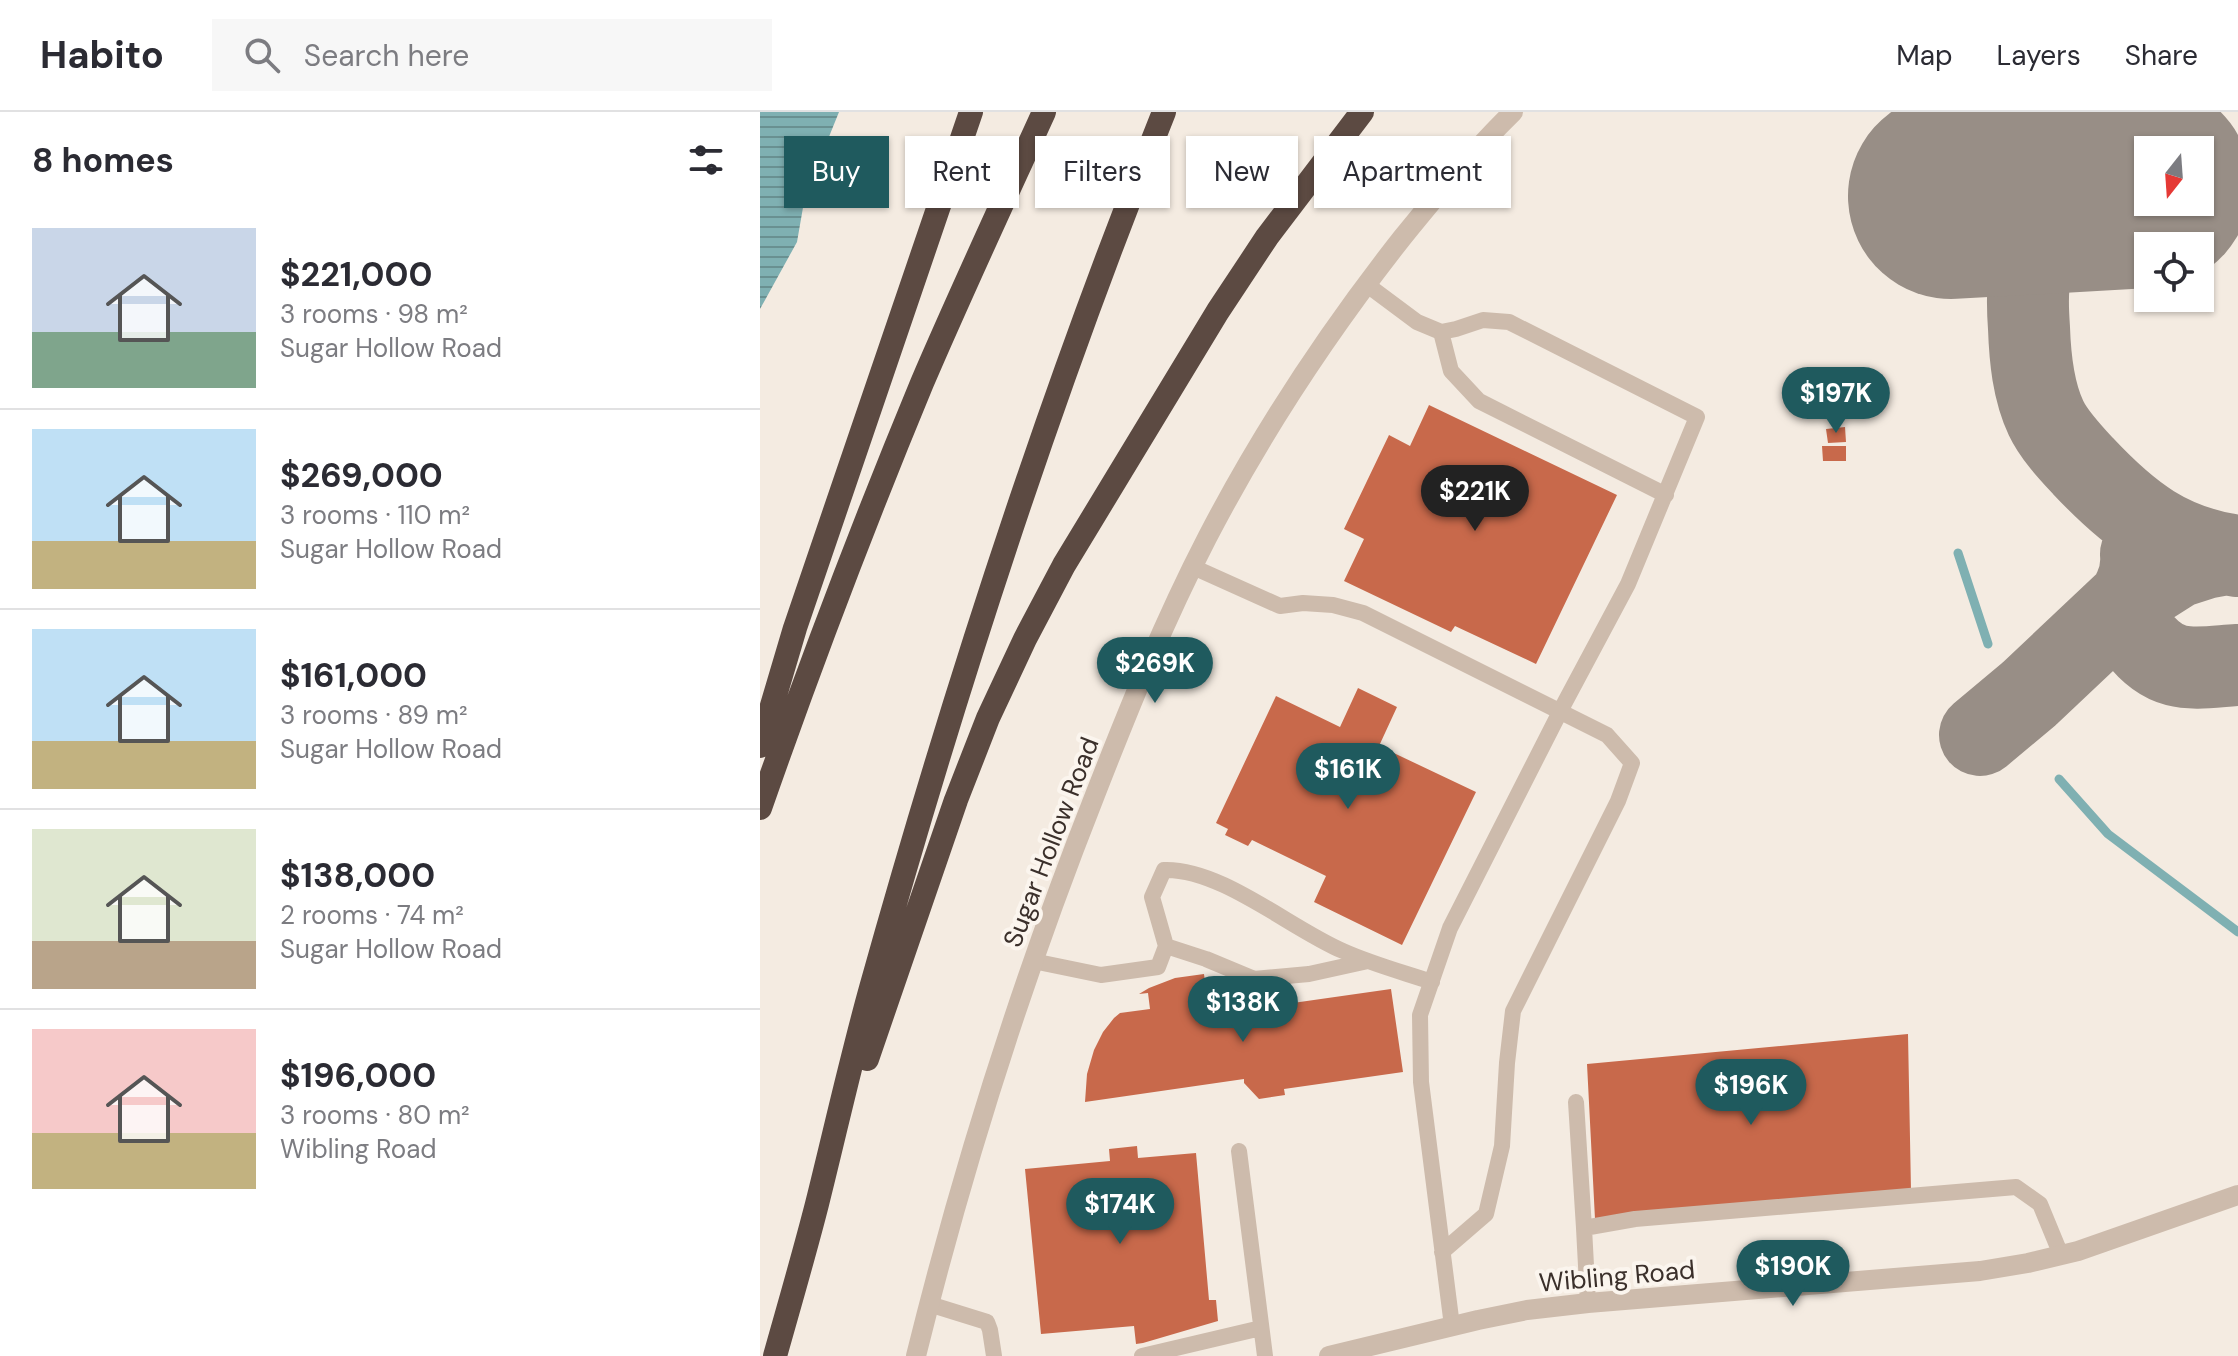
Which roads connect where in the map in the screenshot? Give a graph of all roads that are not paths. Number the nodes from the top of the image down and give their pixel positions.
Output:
1 (971, 112) edge
2 (1044, 112) edge
3 (1164, 112) edge
4 (1362, 112) edge
5 (1513, 112) edge
6 (1366, 284) junction
7 (1441, 332) junction
8 (1666, 495) junction
9 (1193, 567) junction
10 (1561, 710) junction
11 (760, 746) edge
12 (760, 808) edge
13 (1166, 946) junction
14 (1369, 960) junction
15 (1033, 961) junction
16 (1432, 982) junction
17 (1576, 1102) dead end
18 (1239, 1151) dead end
19 (2238, 1195) edge
20 (817, 1205) junction
21 (1584, 1228) junction
22 (1442, 1252) junction
23 (2061, 1255) junction
24 (1588, 1303) junction
25 (929, 1304) junction
26 (1452, 1326) junction
27 (1261, 1328) junction
28 (775, 1356) edge
29 (916, 1356) edge
30 (994, 1356) edge
31 (1142, 1356) edge
32 (1265, 1356) edge
33 (1329, 1356) edge

1 - 11 highway
2 - 12 highway
3 - 20 highway
4 - 20 highway
5 - 6 street, Sugar Hollow Road
6 - 7 lane
6 - 9 street, Sugar Hollow Road
7 - 8 lane
7 - 8 lane
8 - 10 lane
9 - 10 lane
9 - 15 street, Sugar Hollow Road
10 - 16 lane
10 - 22 lane
13 - 14 lane
13 - 14 lane
13 - 15 lane
14 - 16 lane
15 - 25 street, Sugar Hollow Road
16 - 22 lane
17 - 21 lane
18 - 27 lane
19 - 23 street, Wibling Road
20 - 28 highway
21 - 23 lane
21 - 24 lane
22 - 26 lane
23 - 24 street, Wibling Road
24 - 26 street, Wibling Road
25 - 29 street, Sugar Hollow Road
25 - 30 lane
26 - 33 street, Wibling Road
27 - 31 lane
27 - 32 lane

